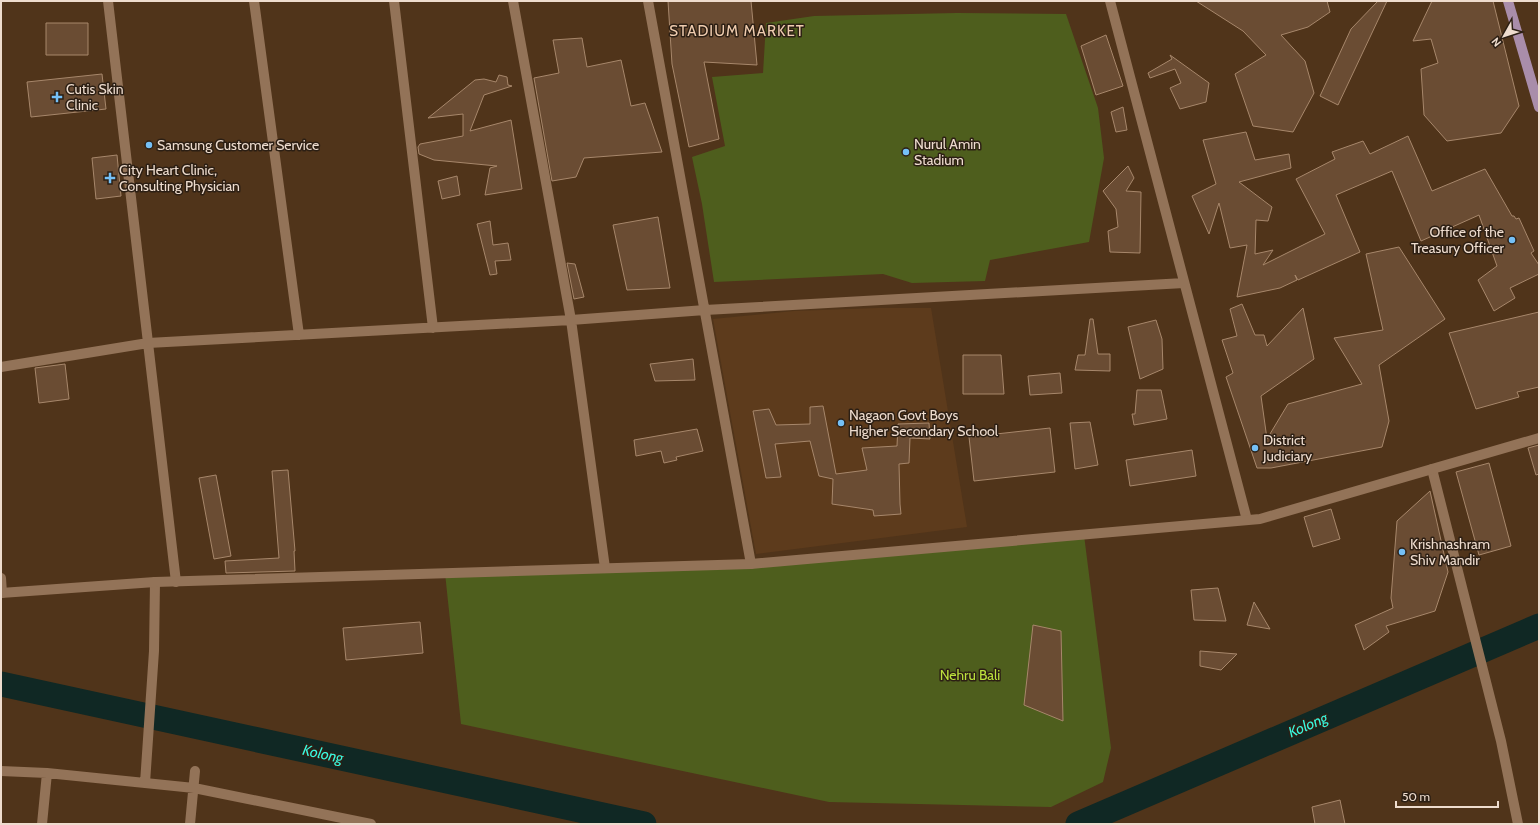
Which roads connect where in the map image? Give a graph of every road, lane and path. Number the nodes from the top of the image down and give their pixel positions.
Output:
1 (108, 1) edge
2 (254, 1) edge
3 (394, 1) edge
4 (513, 1) edge
5 (648, 1) edge
6 (1110, 1) edge
7 (1508, 1) edge
8 (1539, 107) edge
9 (1184, 283) junction
10 (705, 310) junction
11 (571, 320) junction
12 (433, 328) junction
13 (299, 335) junction
14 (148, 344) junction
15 (1, 367) edge
16 (1539, 438) edge
17 (1432, 469) junction
18 (1247, 520) junction
19 (751, 564) junction
20 (606, 568) junction
21 (1, 578) edge
22 (155, 582) junction
23 (176, 582) junction
24 (2, 593) edge
25 (1, 771) edge
26 (195, 772) dead end
27 (47, 773) junction
28 (144, 783) junction
29 (194, 788) junction
30 (42, 824) edge
31 (190, 824) edge
32 (371, 824) edge
33 (1518, 824) edge

1 - 14 street
2 - 13 street
3 - 12 street
4 - 11 street
5 - 10 street
6 - 9 street
7 - 8 main road
9 - 10 street
9 - 18 street
10 - 11 street
10 - 19 street
11 - 12 street
11 - 20 street
12 - 13 street
13 - 14 street
14 - 15 street
14 - 23 street
16 - 17 street
17 - 18 street
17 - 33 street
18 - 19 street
19 - 20 street
20 - 23 street
21 - 24 street
22 - 23 street
22 - 24 street
22 - 28 street
25 - 27 street
26 - 29 street
27 - 28 street
27 - 30 street
28 - 29 street
29 - 31 street
29 - 32 street

